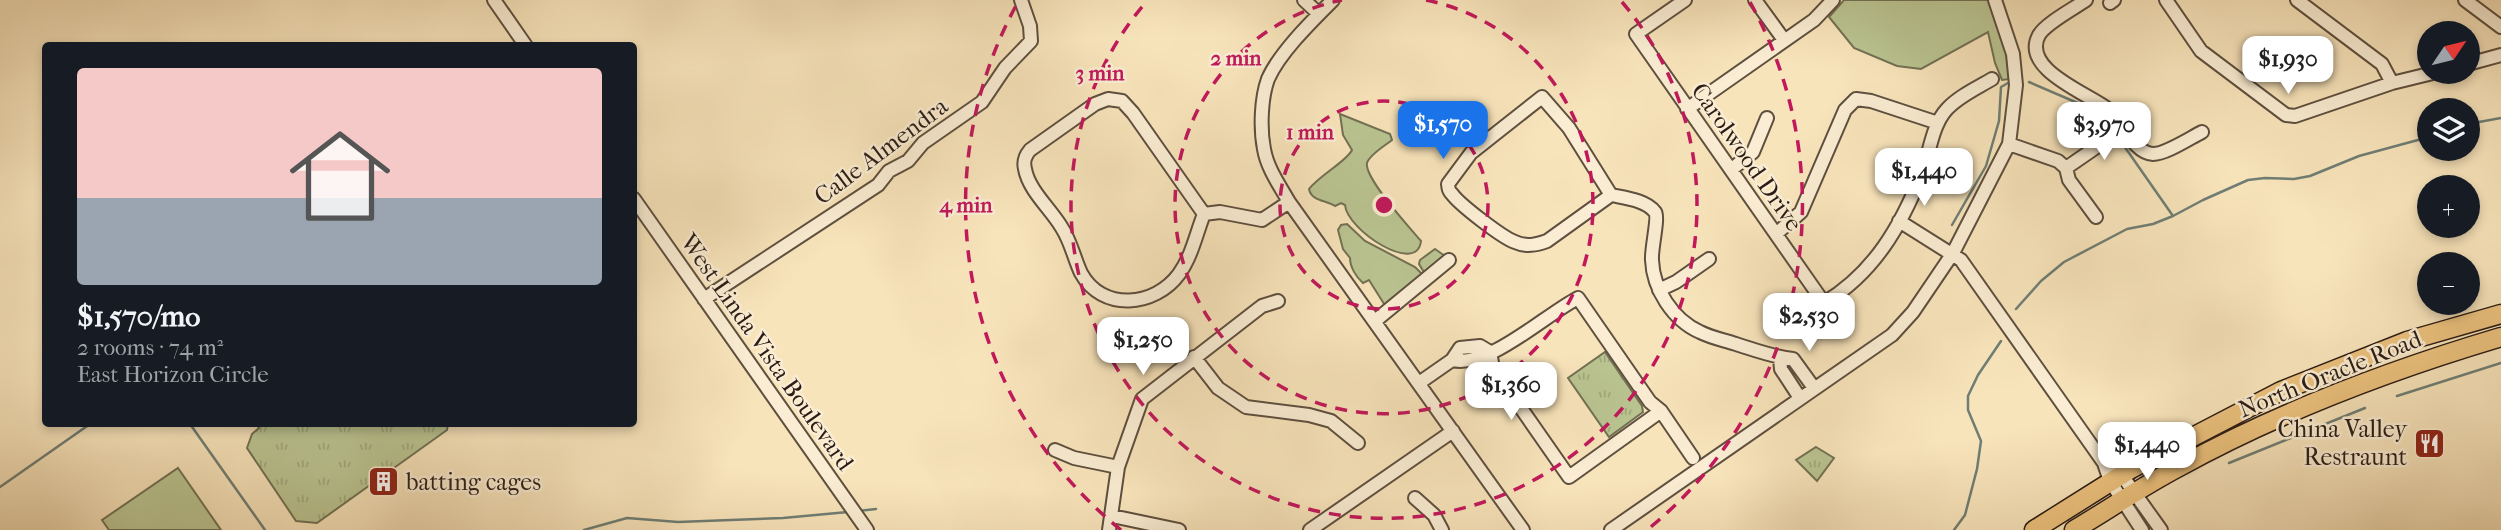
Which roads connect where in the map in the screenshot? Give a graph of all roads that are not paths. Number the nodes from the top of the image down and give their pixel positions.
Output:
1 (494, 0) edge
2 (1021, 0) edge
3 (1304, 0) edge
4 (1333, 0) edge
5 (1685, 0) edge
6 (1755, 0) edge
7 (1833, 0) edge
8 (1995, 0) edge
9 (2086, 0) edge
10 (2166, 0) edge
11 (2297, 0) edge
12 (2465, 0) edge
13 (1319, 14) junction
14 (2501, 27) edge
15 (1784, 40) junction
16 (523, 42) edge
17 (2501, 55) edge
18 (2480, 61) edge
19 (2417, 77) edge
20 (1992, 79) dead end
21 (2392, 83) junction
22 (1687, 109) junction
23 (1767, 118) dead end
24 (1938, 123) junction
25 (2124, 128) junction
26 (2202, 132) dead end
27 (2009, 144) junction
28 (2066, 168) junction
29 (1731, 169) junction
30 (1611, 195) junction
31 (1289, 202) junction
32 (637, 203) edge
33 (1204, 214) junction
34 (2096, 217) dead end
35 (1899, 221) junction
36 (1776, 234) junction
37 (1952, 253) junction
38 (1709, 259) dead end
39 (1448, 260) dead end
40 (1659, 290) junction
41 (704, 299) junction
42 (1278, 301) dead end
43 (2501, 314) edge
44 (1378, 326) junction
45 (2501, 337) edge
46 (1490, 352) junction
47 (1194, 357) junction
48 (1780, 358) junction
49 (1419, 383) junction
50 (1814, 388) junction
51 (1800, 398) junction
52 (1661, 411) junction
53 (1453, 431) junction
54 (1358, 443) dead end
55 (1055, 450) dead end
56 (1693, 458) dead end
57 (1118, 467) junction
58 (2112, 473) junction
59 (2129, 497) junction
60 (1415, 498) dead end
61 (1112, 516) junction
62 (867, 530) edge
63 (1109, 530) edge
64 (1179, 530) edge
65 (1310, 530) edge
66 (1441, 530) edge
67 (1523, 530) edge
68 (1611, 530) edge
69 (2034, 530) edge
70 (2074, 530) edge
71 (2141, 530) edge
72 (2161, 530) edge

1 - 16 street
2 - 41 street, Calle Almendra
3 - 13 street
4 - 13 street
5 - 22 street, Carolwood Drive
6 - 15 street
7 - 15 street
8 - 27 street
9 - 25 street
10 - 21 street
11 - 21 street
12 - 14 street
13 - 31 street
15 - 22 street
17 - 18 street
19 - 21 street
20 - 24 street
22 - 29 street, Carolwood Drive
23 - 29 street
24 - 35 street
24 - 36 street
25 - 26 street
25 - 28 street
27 - 28 street
27 - 37 street
28 - 34 street
29 - 36 street, Carolwood Drive
30 - 30 street
30 - 40 street
31 - 33 street
31 - 44 street
32 - 41 street, West Linda Vista Boulevard
33 - 33 street
35 - 36 street, Carolwood Drive
35 - 37 street
37 - 50 street
37 - 58 street
38 - 40 street
39 - 44 street
40 - 48 street
41 - 62 street, West Linda Vista Boulevard
42 - 47 street
43 - 58 highway, North Oracle Road
44 - 49 street
45 - 59 highway, North Oracle Road
46 - 49 street
46 - 52 street
46 - 52 street
47 - 54 street
47 - 57 street
48 - 50 street
48 - 51 street
49 - 53 street
50 - 51 street
51 - 68 street
52 - 56 street
53 - 65 street
53 - 67 street
55 - 57 street
57 - 61 street
58 - 59 street
58 - 69 highway, North Oracle Road
59 - 70 highway, North Oracle Road
59 - 71 street
59 - 72 street
60 - 66 street
61 - 63 street
61 - 64 street

